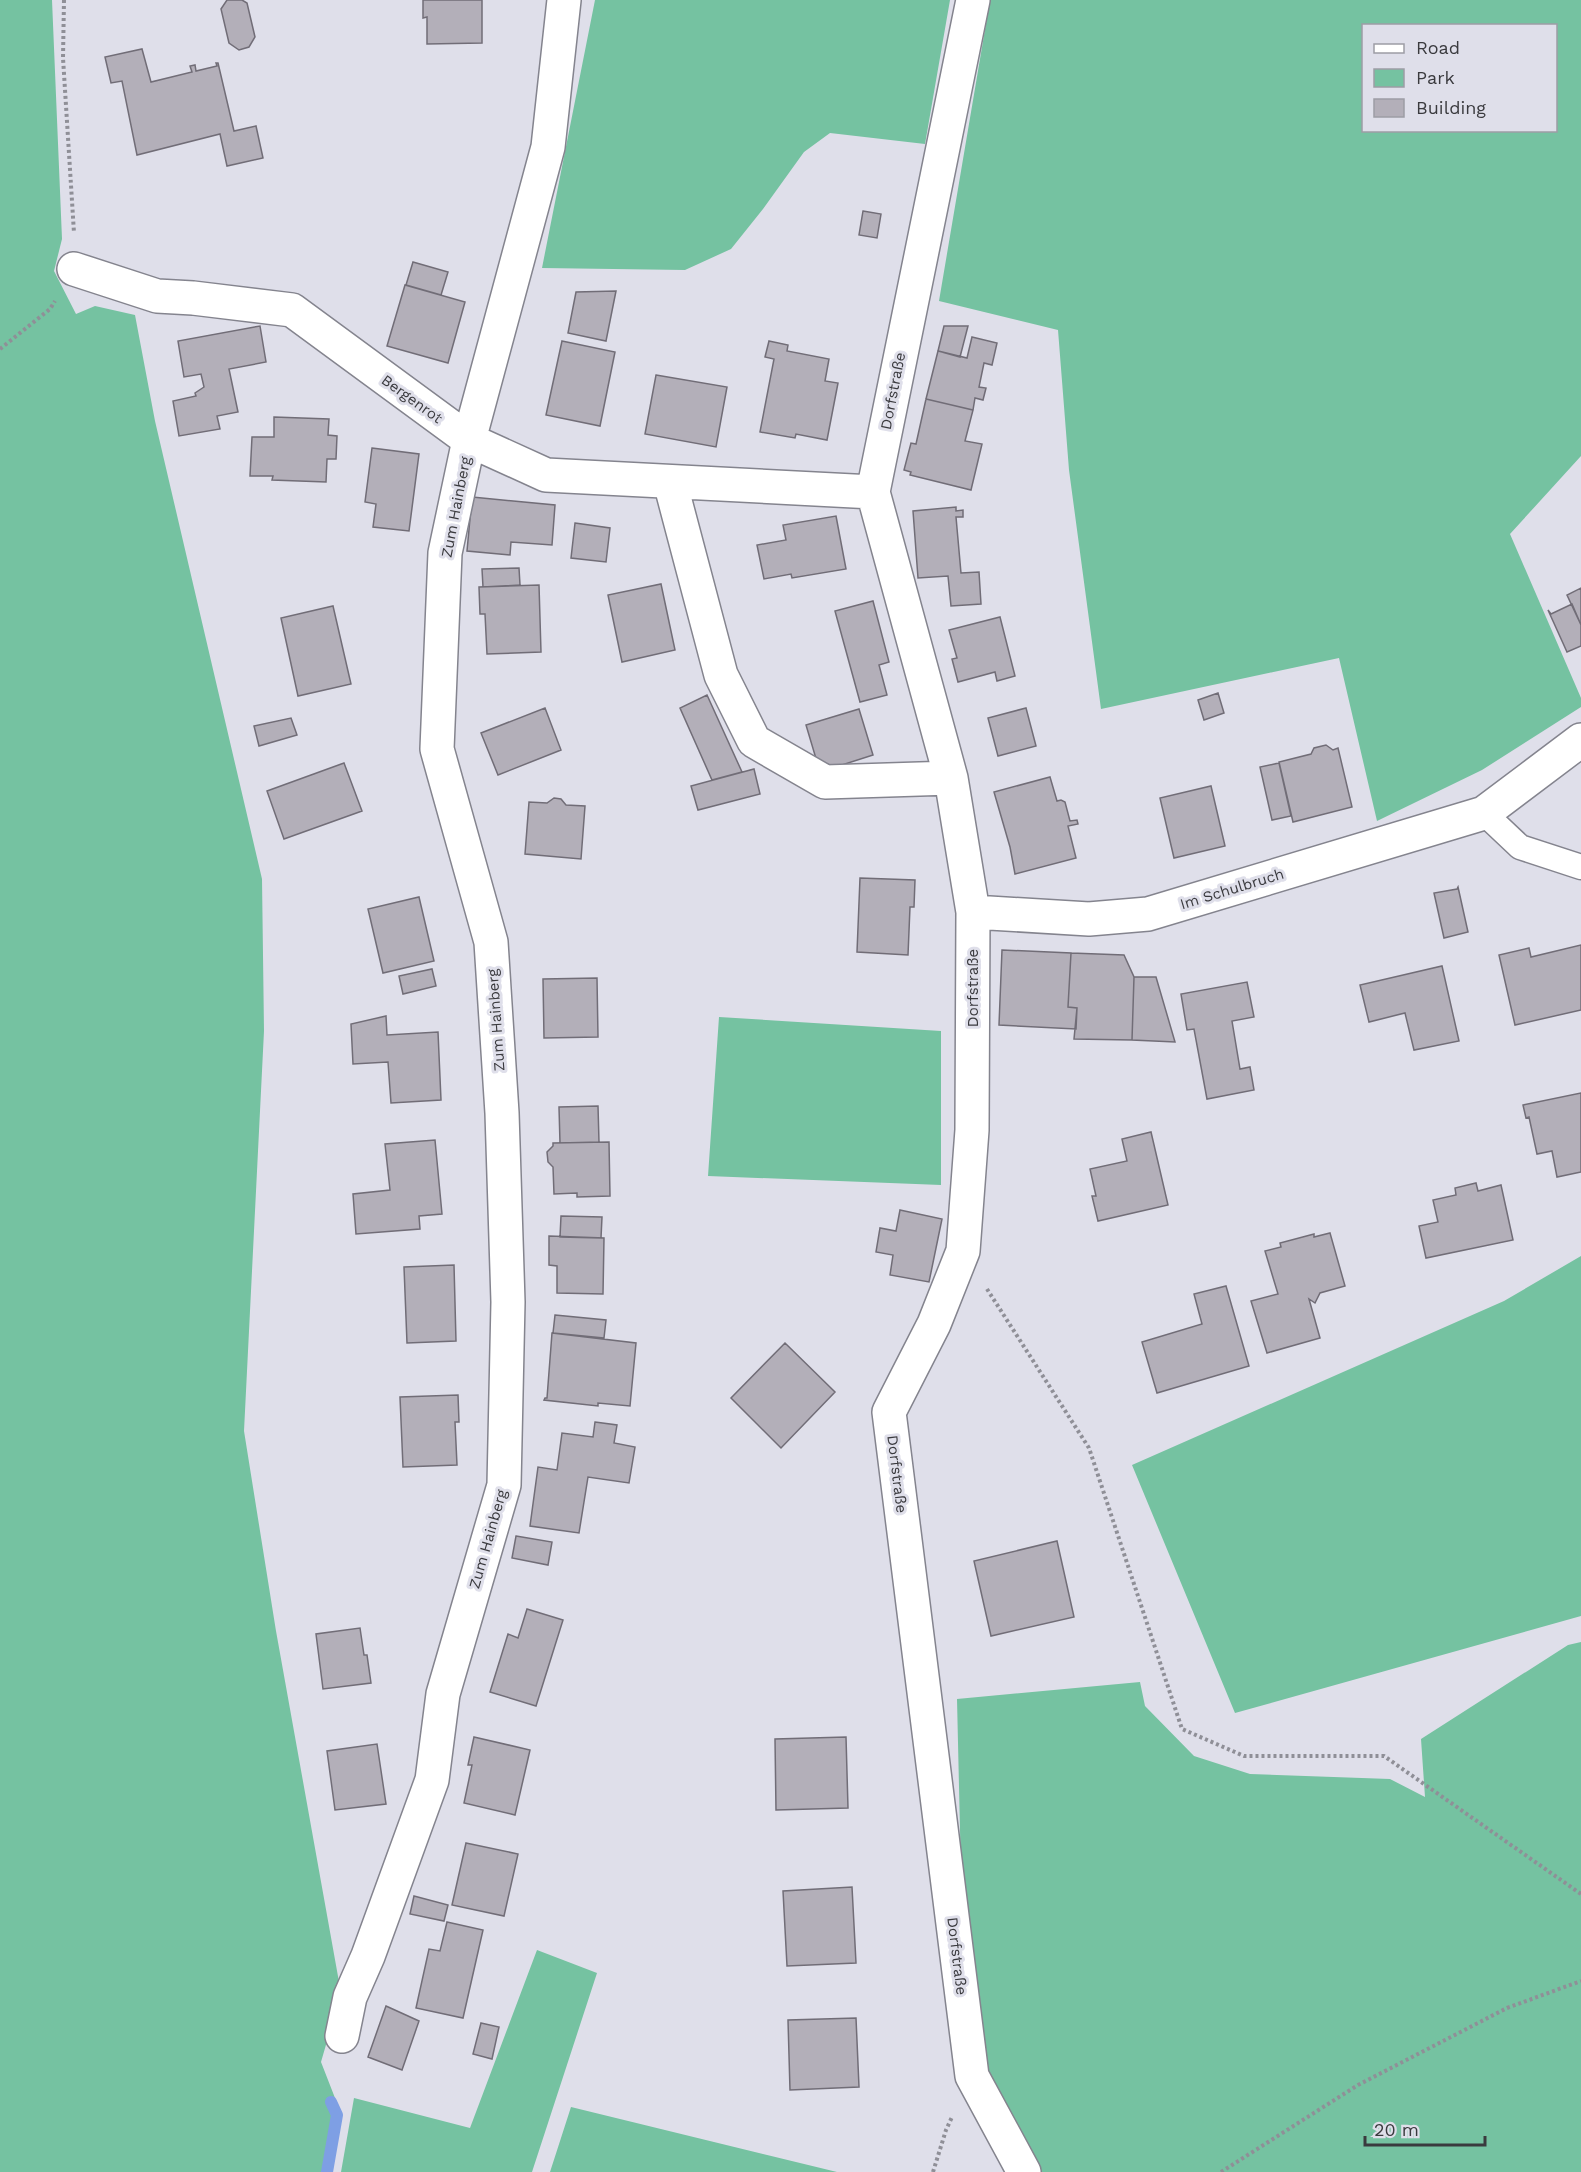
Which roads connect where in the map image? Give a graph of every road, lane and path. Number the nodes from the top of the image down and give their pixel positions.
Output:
1 (64, 0) edge
2 (564, 0) edge
3 (973, 0) edge
4 (74, 269) junction
5 (0, 349) edge
6 (469, 441) junction
7 (670, 482) junction
8 (873, 492) junction
9 (1581, 740) edge
10 (951, 778) junction
11 (1484, 813) junction
12 (1581, 867) edge
13 (973, 912) junction
14 (963, 1251) junction
15 (1581, 1894) edge
16 (1581, 1981) edge
17 (342, 2036) dead end
18 (972, 2076) junction
19 (933, 2172) edge
20 (1024, 2172) edge
21 (1221, 2172) edge

1 - 4 path
2 - 6 street, Zum Hainberg
3 - 8 street, Dorfstraße
4 - 5 path
4 - 6 street, Bergenrot
6 - 7 street, Bergenrot
6 - 17 street, Zum Hainberg
7 - 8 street, Bergenrot
7 - 10 street
8 - 10 street, Dorfstraße
9 - 11 street, Im Schulbruch
10 - 13 street, Dorfstraße
11 - 12 lane
11 - 13 street, Im Schulbruch
13 - 14 street, Dorfstraße
14 - 15 path
14 - 18 street, Dorfstraße
16 - 21 path
18 - 19 path
18 - 20 street, Dorfstraße

